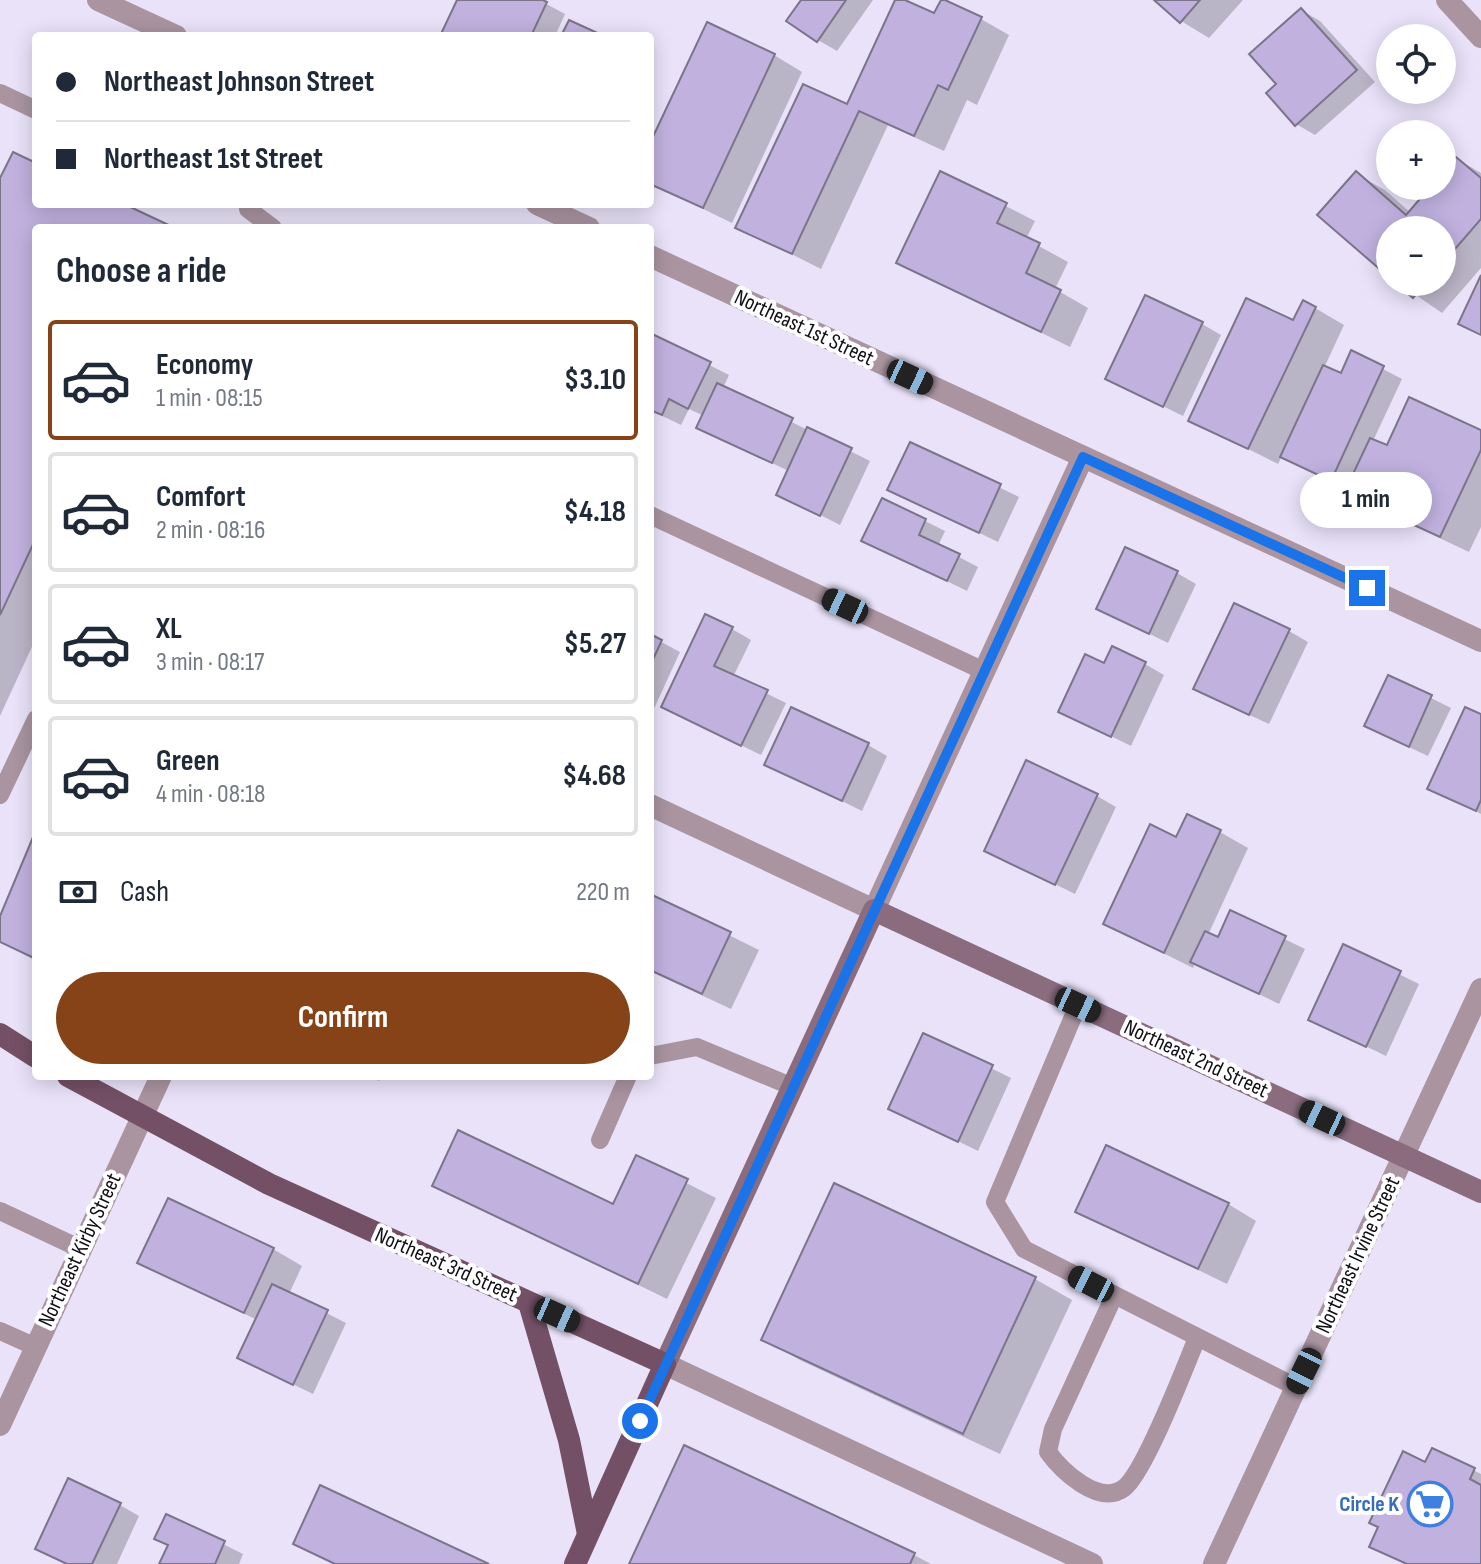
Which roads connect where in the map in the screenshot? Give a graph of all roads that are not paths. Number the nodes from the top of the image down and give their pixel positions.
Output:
1 (98, 0) edge
2 (1447, 0) edge
3 (167, 32) edge
4 (1481, 37) edge
5 (0, 93) edge
6 (32, 108) edge
7 (248, 208) edge
8 (542, 208) edge
9 (559, 222) edge
10 (268, 224) edge
11 (654, 258) edge
12 (1083, 457) junction
13 (654, 517) edge
14 (1481, 640) edge
15 (984, 671) junction
16 (32, 727) edge
17 (0, 795) edge
18 (654, 807) edge
19 (874, 910) junction
20 (1481, 989) edge
21 (1078, 1005) junction
22 (0, 1034) edge
23 (32, 1054) edge
24 (654, 1055) edge
25 (75, 1080) edge
26 (159, 1080) edge
27 (626, 1080) edge
28 (793, 1087) junction
29 (141, 1119) junction
30 (600, 1140) dead end
31 (1404, 1156) junction
32 (1481, 1192) edge
33 (0, 1211) edge
34 (81, 1249) junction
35 (1114, 1296) junction
36 (529, 1303) junction
37 (0, 1331) edge
38 (1197, 1338) junction
39 (36, 1347) junction
40 (665, 1364) junction
41 (1296, 1387) junction
42 (0, 1425) edge
43 (588, 1534) junction
44 (575, 1564) edge
45 (1092, 1564) edge
46 (1214, 1564) edge

1 - 3 street
2 - 4 street
5 - 6 lane
7 - 10 lane
8 - 9 street
11 - 12 street, Northeast 1st Street
12 - 14 street, Northeast 1st Street
12 - 15 street
13 - 15 lane
15 - 19 street
16 - 17 lane
18 - 19 street, Northeast 2nd Street
19 - 21 main road, Northeast 2nd Street
19 - 28 main road
20 - 31 street, Northeast Irvine Street
21 - 31 main road, Northeast 2nd Street
21 - 35 lane
22 - 23 main road
24 - 28 lane
25 - 29 main road, Northeast 3rd Street
26 - 29 street, Northeast Kirby Street
27 - 30 lane
28 - 40 main road
29 - 34 street, Northeast Kirby Street
29 - 36 main road, Northeast 3rd Street
31 - 32 main road, Northeast 2nd Street
31 - 41 street, Northeast Irvine Street
33 - 34 lane
34 - 39 street, Northeast Kirby Street
35 - 38 lane
35 - 38 lane
36 - 40 main road, Northeast 3rd Street
36 - 43 main road
37 - 39 lane
38 - 41 lane
39 - 42 street, Northeast Kirby Street
40 - 43 main road
40 - 45 street, Northeast 3rd Street
41 - 46 street, Northeast Irvine Street
43 - 44 main road

